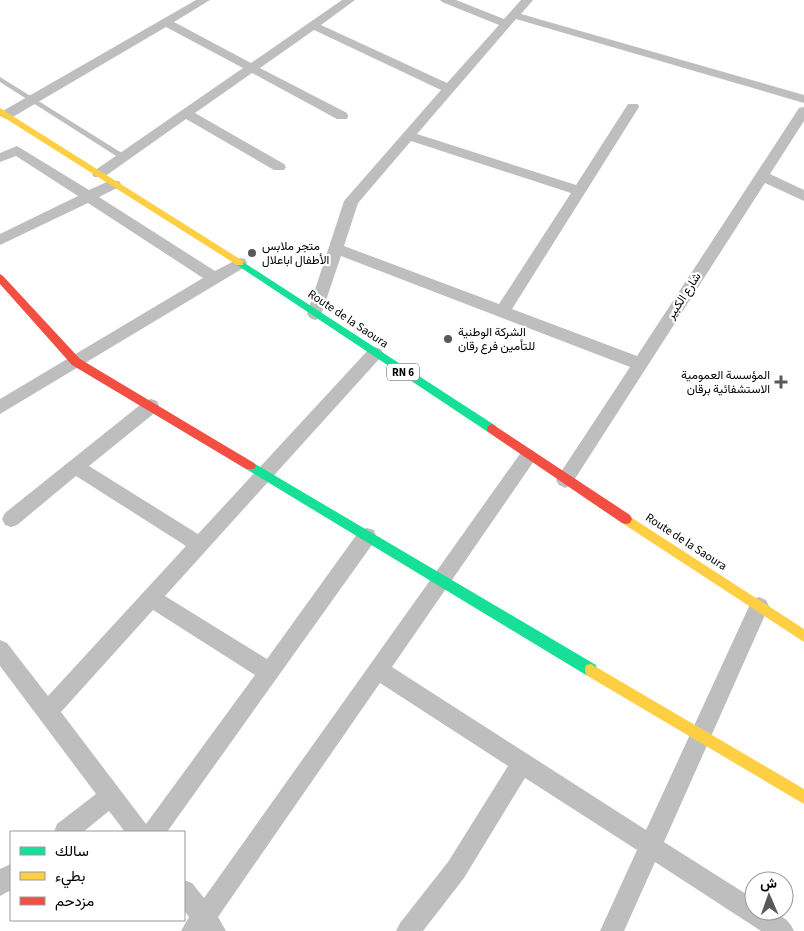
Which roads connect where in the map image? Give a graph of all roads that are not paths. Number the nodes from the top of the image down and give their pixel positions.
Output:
1 (204, 0) edge
2 (349, 0) edge
3 (446, 0) edge
4 (527, 0) edge
5 (510, 20) junction
6 (165, 22) junction
7 (313, 25) junction
8 (251, 68) junction
9 (0, 80) edge
10 (449, 89) junction
11 (804, 99) edge
12 (32, 100) junction
13 (633, 107) dead end
14 (804, 111) edge
15 (3, 113) edge
16 (186, 114) junction
17 (342, 116) dead end
18 (408, 136) junction
19 (124, 157) junction
20 (0, 158) edge
21 (279, 167) dead end
22 (99, 174) junction
23 (762, 176) junction
24 (114, 184) junction
25 (580, 191) junction
26 (88, 196) junction
27 (804, 196) edge
28 (0, 240) edge
29 (336, 249) junction
30 (240, 263) junction
31 (0, 278) edge
32 (214, 278) junction
33 (502, 312) junction
34 (315, 314) junction
35 (375, 353) junction
36 (76, 362) junction
37 (640, 364) junction
38 (150, 406) junction
39 (0, 407) edge
40 (528, 456) junction
41 (76, 467) junction
42 (264, 474) junction
43 (565, 480) junction
44 (11, 519) dead end
45 (367, 536) junction
46 (200, 545) junction
47 (441, 580) junction
48 (151, 598) junction
49 (759, 606) junction
50 (804, 636) edge
51 (0, 650) edge
52 (378, 670) junction
53 (270, 672) junction
54 (47, 712) junction
55 (701, 735) junction
56 (522, 762) junction
57 (111, 796) junction
58 (804, 797) edge
59 (66, 831) edge
60 (138, 831) edge
61 (155, 831) edge
62 (651, 846) junction
63 (10, 876) edge
64 (0, 884) edge
65 (185, 893) edge
66 (204, 927) edge
67 (408, 931) edge
68 (612, 931) edge
69 (782, 931) edge

1 - 6 street
2 - 7 street
3 - 5 street
4 - 5 street
5 - 10 street
5 - 11 street
6 - 8 street
6 - 12 street
7 - 8 street
7 - 10 street
8 - 16 street
8 - 17 street
9 - 12 lane
10 - 18 street
12 - 15 street
12 - 19 lane
13 - 25 street
14 - 23 street, شارع الكبير
15 - 22 main road, Route de la Saoura / RN 6
16 - 19 street
16 - 21 street
18 - 25 street
18 - 29 street
19 - 22 street
20 - 26 street
22 - 24 main road, Route de la Saoura / RN 6
23 - 27 street
23 - 37 street, شارع الكبير
24 - 26 street
24 - 30 main road, Route de la Saoura / RN 6
25 - 33 street
26 - 28 street
26 - 32 street
29 - 33 street
29 - 34 street
30 - 32 street
30 - 34 main road, Route de la Saoura / RN 6
31 - 36 main road
32 - 36 street
33 - 37 street
34 - 35 main road, Route de la Saoura / RN 6
35 - 40 main road, Route de la Saoura / RN 6
35 - 42 street
36 - 38 main road
36 - 39 street
37 - 43 street, شارع الكبير
38 - 41 street
38 - 42 main road
40 - 43 main road, Route de la Saoura / RN 6
40 - 47 street
41 - 44 street
41 - 46 street
42 - 45 main road
42 - 46 street
43 - 49 main road, Route de la Saoura / RN 6
45 - 47 main road
45 - 53 street
46 - 48 street
47 - 52 street
47 - 55 main road
48 - 53 street
48 - 54 street
49 - 50 main road, Route de la Saoura / RN 6
49 - 55 street
51 - 54 street
52 - 56 street
52 - 66 street
53 - 61 street
54 - 57 street
55 - 58 main road
55 - 62 street
56 - 62 street
56 - 67 street
57 - 59 street
57 - 60 street
62 - 68 street
62 - 69 street
63 - 64 street
65 - 66 street

